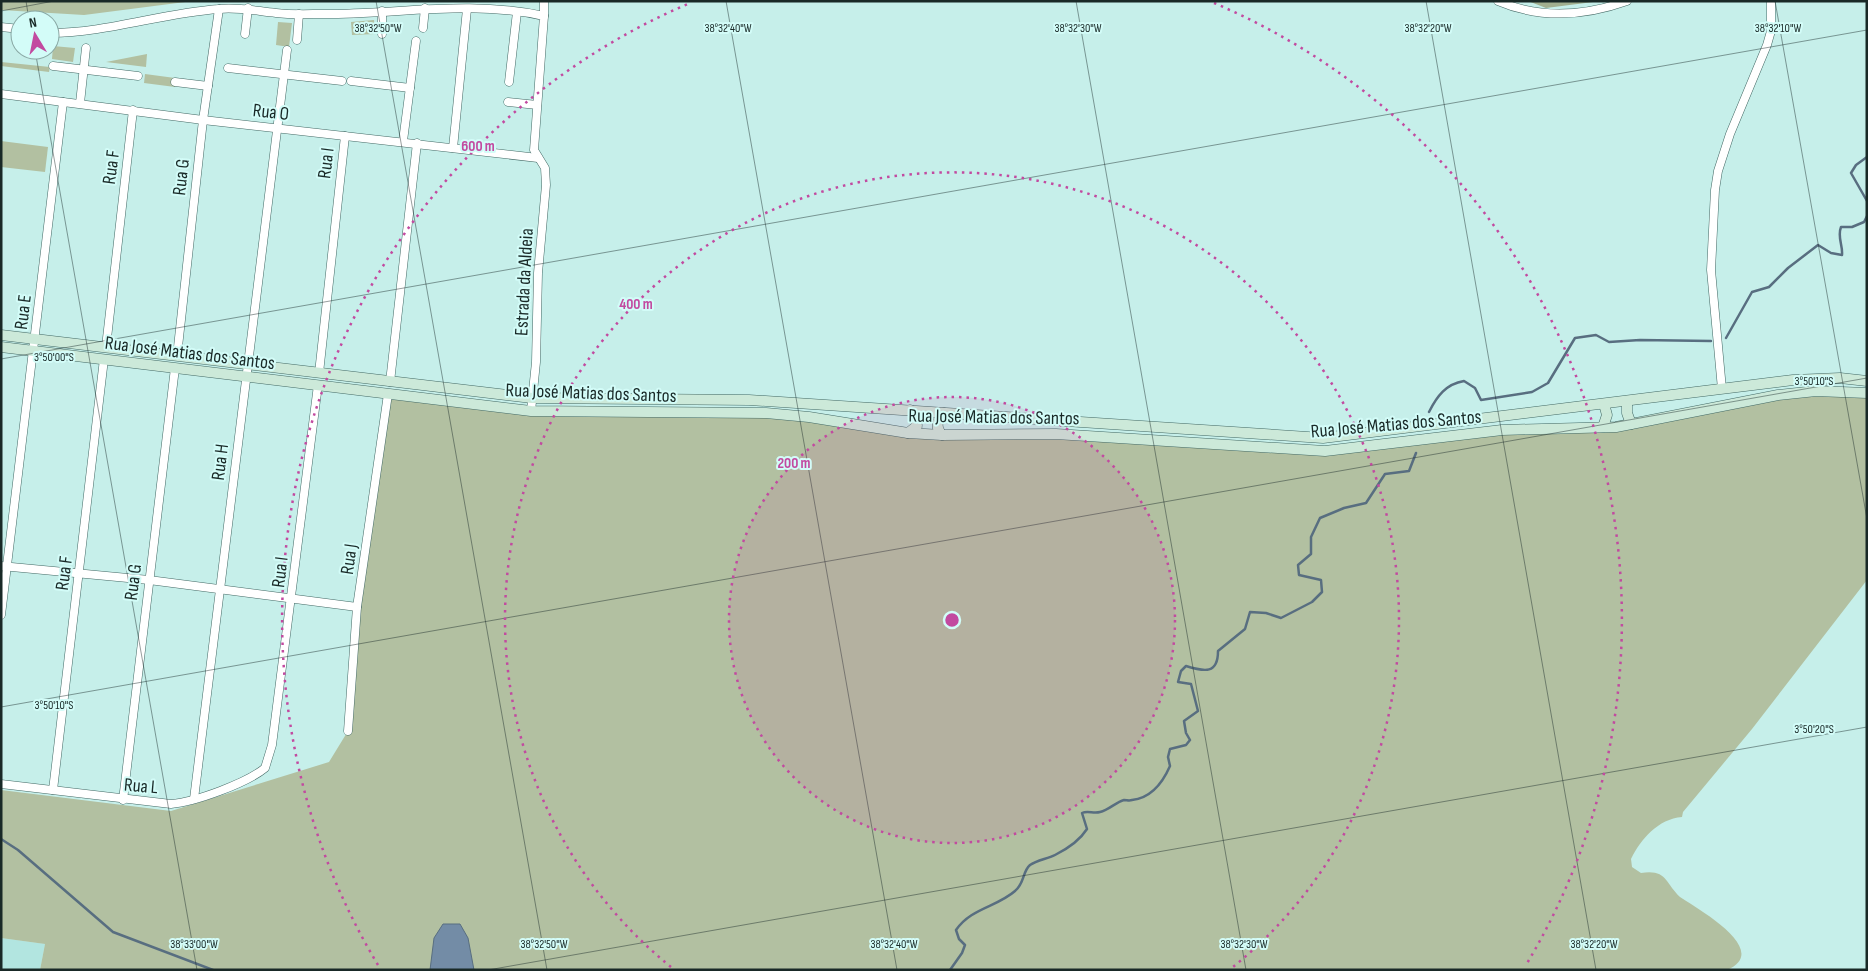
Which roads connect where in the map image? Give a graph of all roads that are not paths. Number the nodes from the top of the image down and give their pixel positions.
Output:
1 (544, 1) edge
2 (1498, 1) edge
3 (1627, 1) edge
4 (1771, 1) edge
5 (248, 8) junction
6 (425, 8) junction
7 (219, 9) junction
8 (467, 9) junction
9 (382, 11) junction
10 (517, 12) junction
11 (299, 14) junction
12 (544, 16) junction
13 (423, 28) dead end
14 (60, 32) edge
15 (245, 34) dead end
16 (382, 34) dead end
17 (297, 40) dead end
18 (416, 41) dead end
19 (86, 48) dead end
20 (287, 50) dead end
21 (53, 66) dead end
22 (228, 68) dead end
23 (84, 69) junction
24 (284, 74) junction
25 (138, 76) dead end
26 (342, 81) dead end
27 (351, 81) dead end
28 (175, 82) dead end
29 (509, 82) dead end
30 (208, 86) junction
31 (410, 88) junction
32 (1, 94) edge
33 (63, 102) junction
34 (508, 102) dead end
35 (80, 103) junction
36 (537, 105) junction
37 (133, 110) junction
38 (203, 120) junction
39 (277, 128) junction
40 (345, 136) junction
41 (403, 141) junction
42 (418, 143) junction
43 (453, 148) junction
44 (538, 158) junction
45 (1, 334) edge
46 (35, 339) junction
47 (1, 346) edge
48 (106, 347) junction
49 (34, 350) junction
50 (177, 356) junction
51 (104, 359) junction
52 (248, 364) junction
53 (175, 368) junction
54 (319, 373) junction
55 (246, 376) junction
56 (1867, 380) edge
57 (390, 382) junction
58 (318, 385) junction
59 (1722, 389) junction
60 (1867, 393) edge
61 (388, 394) junction
62 (532, 398) junction
63 (1627, 401) junction
64 (1604, 404) junction
65 (910, 410) junction
66 (531, 411) junction
67 (944, 413) junction
68 (1631, 424) junction
69 (1602, 428) junction
70 (908, 433) junction
71 (942, 435) junction
72 (4, 566) edge
73 (80, 575) junction
74 (149, 580) junction
75 (220, 591) junction
76 (292, 600) junction
77 (357, 607) junction
78 (1, 615) edge
79 (348, 731) dead end
80 (268, 763) joint
81 (1, 784) edge
82 (53, 790) junction
83 (123, 800) junction
84 (194, 800) junction

1 - 12 street, Estrada da Aldeia
2 - 3 street
4 - 59 street
5 - 7 street
5 - 11 street
5 - 15 street
6 - 8 street
6 - 9 street
6 - 13 street
7 - 14 street
7 - 30 street, Rua G
8 - 10 street
8 - 43 street
9 - 11 street
9 - 16 street
10 - 12 street
10 - 29 street
11 - 17 street
12 - 36 street, Estrada da Aldeia
18 - 31 street
19 - 23 street
20 - 24 street, Rua H
21 - 23 street
22 - 24 street
23 - 25 street
23 - 35 street
24 - 26 street
24 - 39 street, Rua H
27 - 31 street
28 - 30 street
30 - 38 street, Rua G
31 - 41 street
32 - 33 street, Rua O
33 - 35 street, Rua O
33 - 46 street, Rua E
34 - 36 street
35 - 37 street, Rua O
36 - 44 street, Estrada da Aldeia
37 - 38 street, Rua O
37 - 48 street, Rua F
38 - 39 street, Rua O
38 - 50 street, Rua G
39 - 40 street, Rua O
39 - 52 street, Rua H
40 - 41 street, Rua O
40 - 54 street, Rua I
41 - 42 street, Rua O
42 - 43 street, Rua O
42 - 57 street
43 - 44 street, Rua O
44 - 62 street, Estrada da Aldeia
45 - 46 main road, Rua José Matias dos Santos
46 - 48 main road, Rua José Matias dos Santos
46 - 49 street, Rua E
47 - 49 main road, Rua José Matias dos Santos
48 - 50 main road, Rua José Matias dos Santos
49 - 51 main road, Rua José Matias dos Santos
49 - 72 street, Rua E
50 - 52 main road, Rua José Matias dos Santos
51 - 53 main road, Rua José Matias dos Santos
51 - 73 street, Rua F
52 - 54 main road, Rua José Matias dos Santos
52 - 55 street, Rua H
53 - 55 main road, Rua José Matias dos Santos
53 - 74 street, Rua G
54 - 57 main road, Rua José Matias dos Santos
55 - 58 main road, Rua José Matias dos Santos
55 - 75 street, Rua H
56 - 59 main road, Rua José Matias dos Santos
57 - 62 main road, Rua José Matias dos Santos
58 - 61 main road, Rua José Matias dos Santos
58 - 76 street, Rua I
59 - 63 main road, Rua José Matias dos Santos
60 - 68 main road, Rua José Matias dos Santos
61 - 66 main road, Rua José Matias dos Santos
61 - 77 street, Rua J
62 - 65 main road, Rua José Matias dos Santos
62 - 66 street, Estrada da Aldeia
63 - 64 main road, Rua José Matias dos Santos
63 - 68 main road
64 - 67 main road, Rua José Matias dos Santos
64 - 69 main road
65 - 67 main road, Rua José Matias dos Santos
65 - 70 main road
66 - 70 main road, Rua José Matias dos Santos
67 - 71 main road
68 - 69 main road, Rua José Matias dos Santos
69 - 71 main road, Rua José Matias dos Santos
70 - 71 main road, Rua José Matias dos Santos
72 - 73 street
72 - 78 street, Rua E
73 - 74 street
73 - 82 street, Rua F
74 - 75 street
74 - 83 street, Rua G
75 - 76 street
75 - 84 street, Rua H
76 - 77 street
76 - 80 street, Rua I
77 - 79 street, Rua J
80 - 84 street, Rua L
81 - 82 street, Rua L
82 - 83 street, Rua L
83 - 84 street, Rua L

